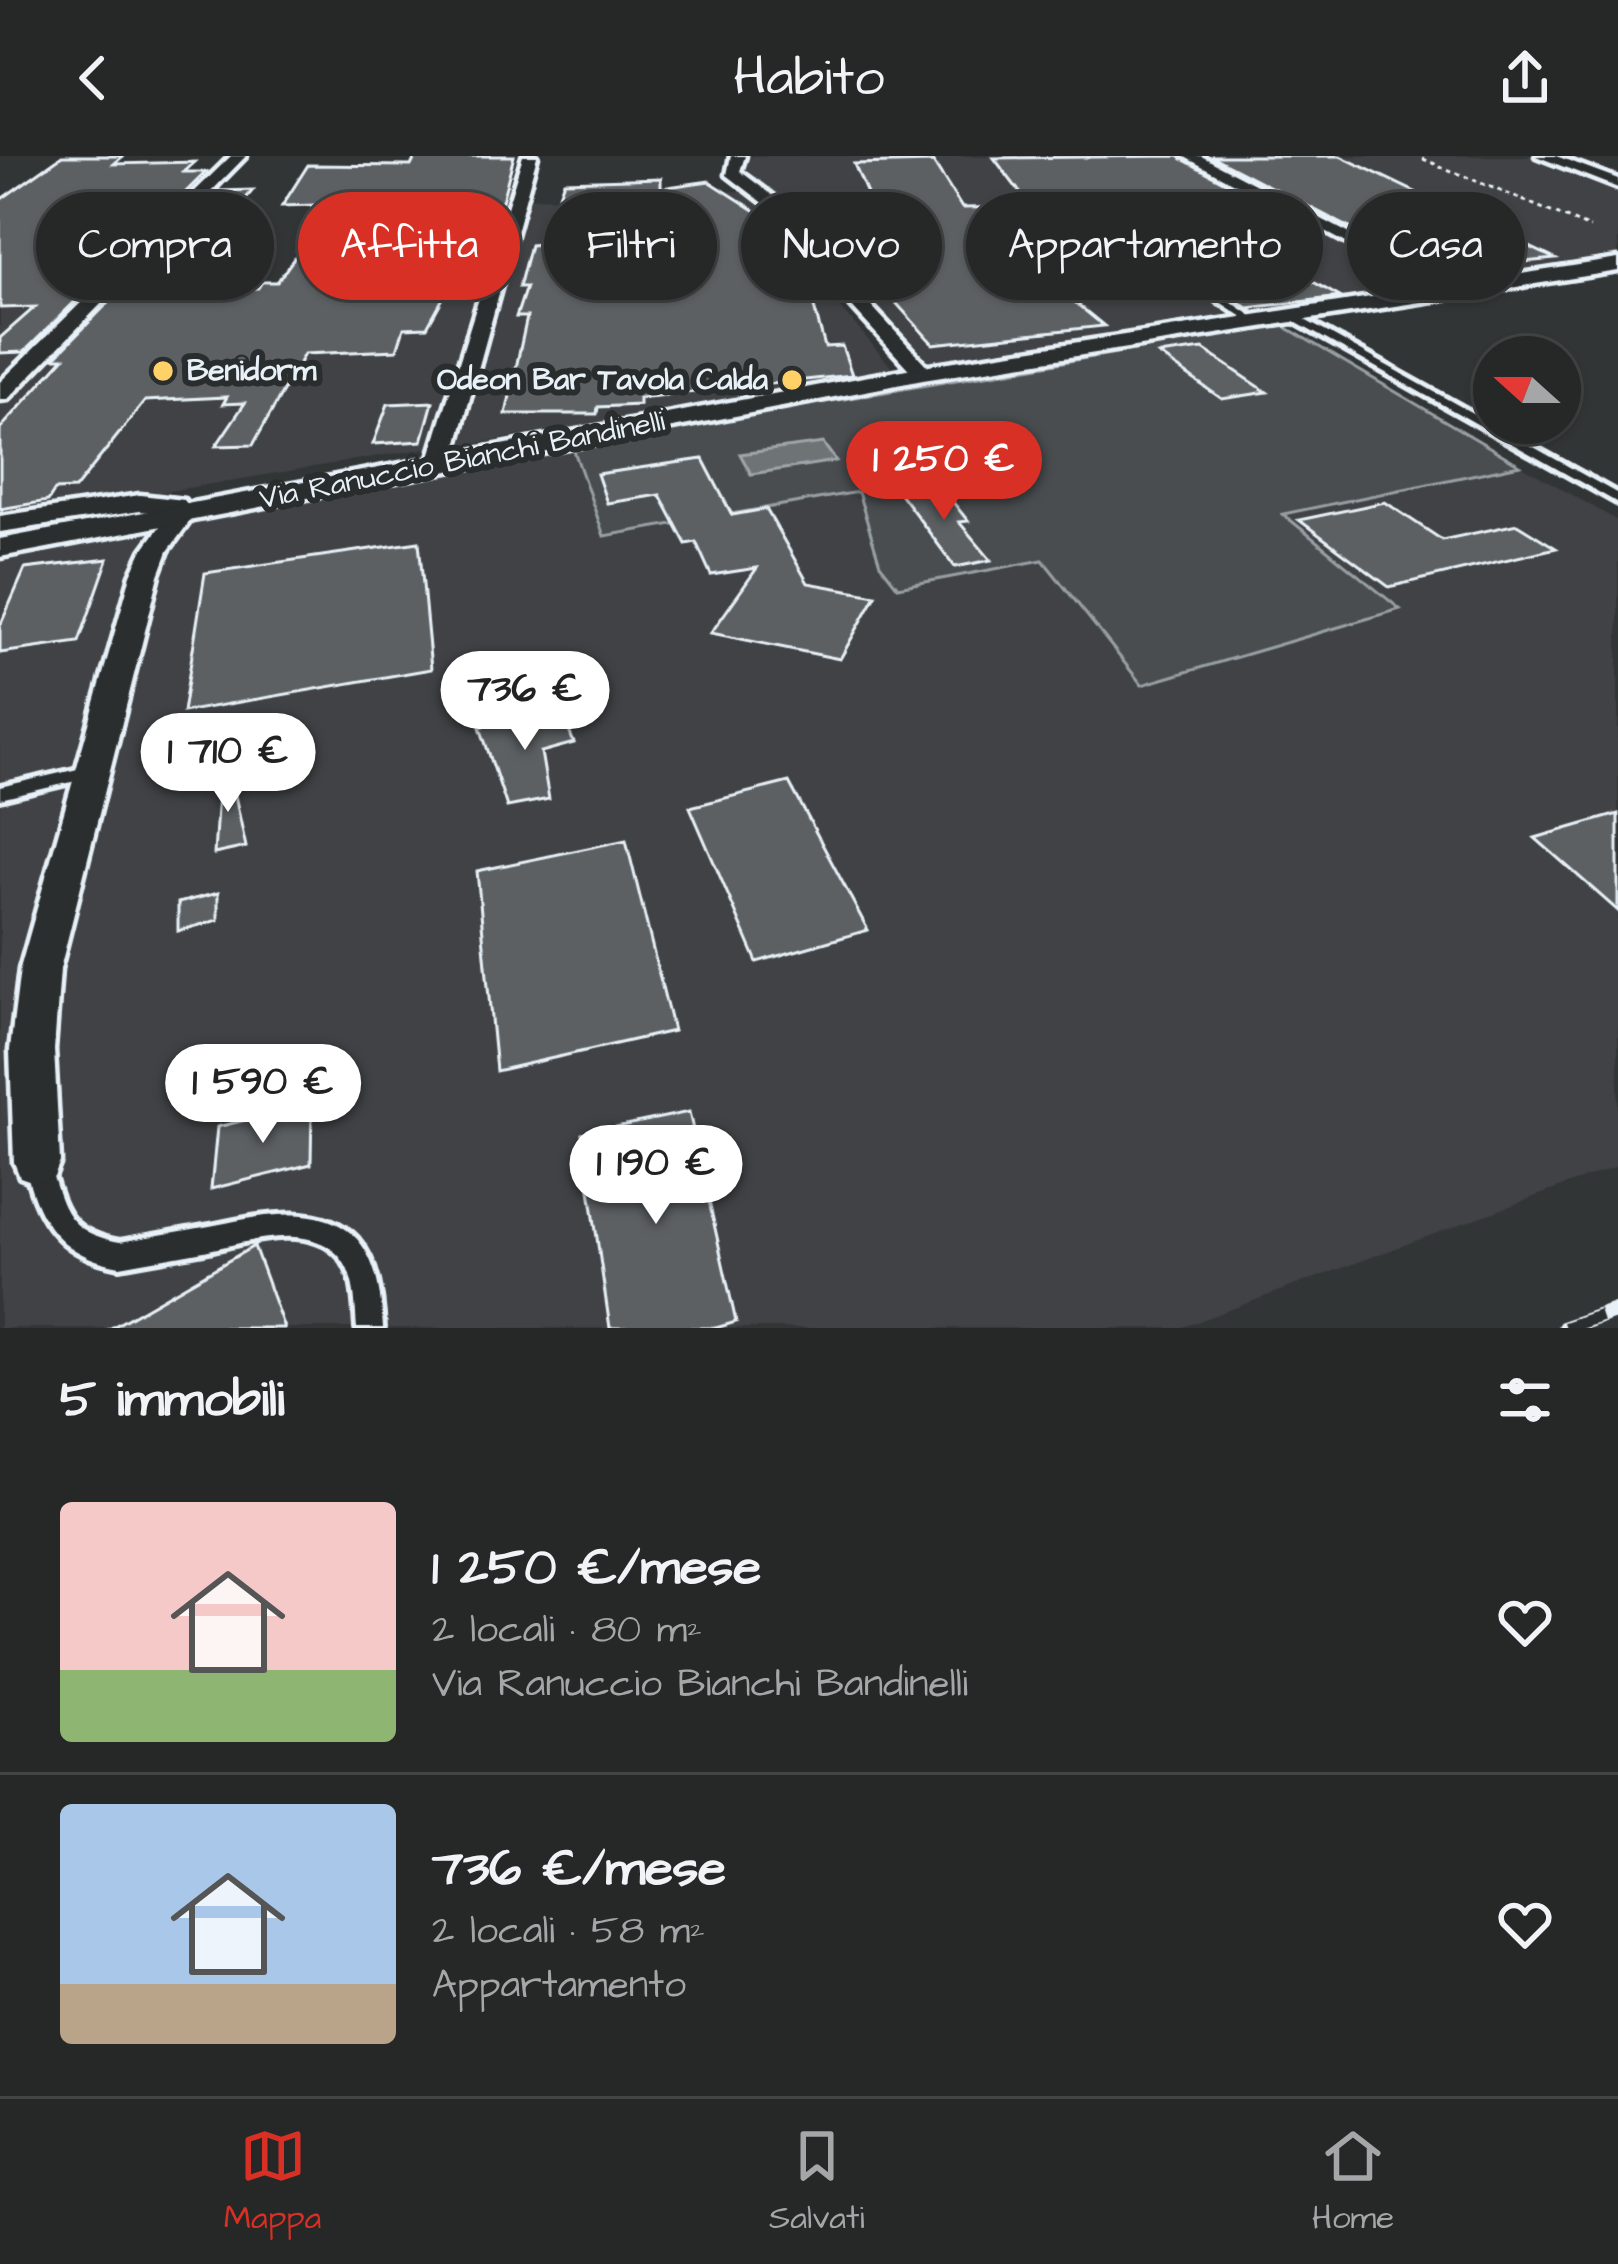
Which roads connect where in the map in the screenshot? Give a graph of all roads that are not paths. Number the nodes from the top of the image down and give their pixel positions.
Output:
1 (239, 156) edge
2 (530, 156) edge
3 (738, 156) edge
4 (1190, 156) edge
5 (1543, 156) edge
6 (1618, 184) edge
7 (1347, 238) edge
8 (1618, 265) edge
9 (1525, 279) edge
10 (1222, 300) edge
11 (1393, 300) edge
12 (1291, 316) junction
13 (1255, 322) junction
14 (923, 373) junction
15 (0, 394) edge
16 (440, 463) junction
17 (1618, 499) edge
18 (182, 514) junction
19 (0, 524) edge
20 (0, 548) edge
21 (91, 772) junction
22 (0, 793) edge
23 (37, 1162) joint
24 (370, 1328) edge

1 - 15 street
2 - 16 street
3 - 14 street
4 - 7 street
5 - 6 street
8 - 9 street, Via Ranuccio Bianchi Bandinelli
10 - 13 lane
11 - 12 street, Via Ranuccio Bianchi Bandinelli
12 - 13 street, Via Ranuccio Bianchi Bandinelli
12 - 17 lane
13 - 14 street, Via Ranuccio Bianchi Bandinelli
14 - 16 street, Via Ranuccio Bianchi Bandinelli
16 - 18 street, Via Ranuccio Bianchi Bandinelli
18 - 19 street
18 - 20 street, Via Ranuccio Bianchi Bandinelli
18 - 21 street
21 - 22 lane
21 - 23 street
23 - 24 lane

